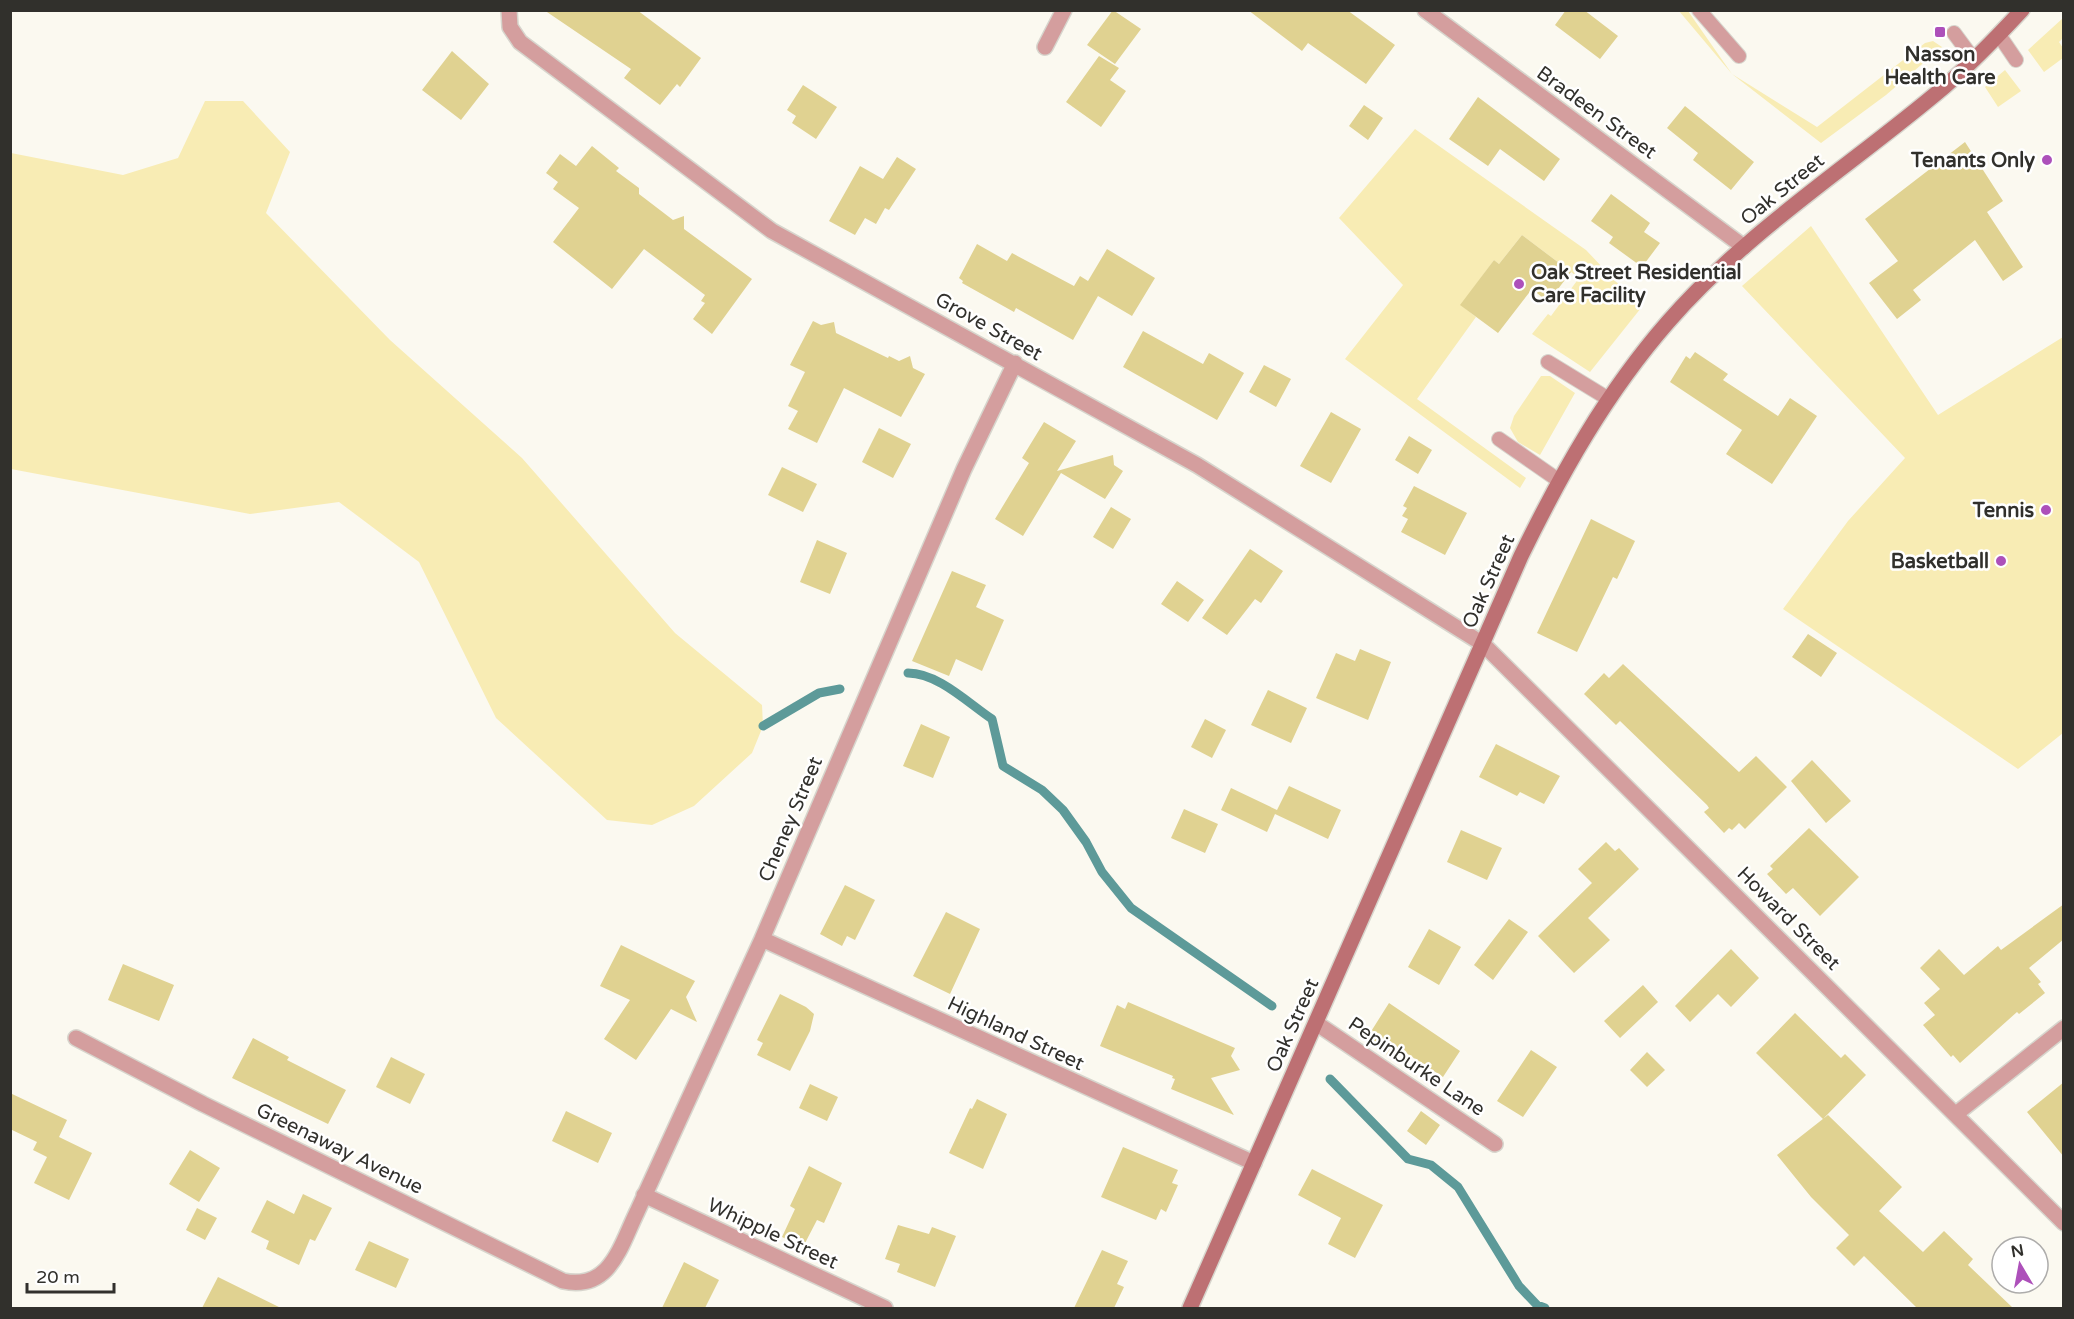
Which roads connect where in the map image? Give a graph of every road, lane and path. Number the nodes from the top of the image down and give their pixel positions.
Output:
1 (509, 10) edge
2 (1064, 10) edge
3 (1425, 10) edge
4 (1699, 10) edge
5 (2022, 10) edge
6 (1954, 33) dead end
7 (1999, 35) junction
8 (1045, 47) dead end
9 (1739, 56) dead end
10 (1974, 60) junction
11 (2016, 60) dead end
12 (1744, 247) junction
13 (1548, 362) dead end
14 (1015, 363) junction
15 (1608, 398) junction
16 (1499, 440) dead end
17 (1558, 480) junction
18 (1483, 644) junction
19 (762, 939) junction
20 (1316, 1023) junction
21 (2064, 1028) edge
22 (75, 1038) dead end
23 (1956, 1114) junction
24 (1495, 1144) dead end
25 (1254, 1163) junction
26 (645, 1195) junction
27 (2064, 1223) edge
28 (590, 1282) joint
29 (885, 1308) edge
30 (1190, 1308) edge

1 - 14 street, Grove Street
2 - 8 street
3 - 12 street, Bradeen Street
4 - 9 lane
5 - 7 main road, Oak Street
6 - 10 lane
7 - 10 main road, Oak Street
7 - 11 lane
10 - 12 main road, Oak Street
12 - 15 main road, Oak Street
13 - 15 lane
14 - 18 street, Grove Street
14 - 19 street, Cheney Street
15 - 17 main road, Oak Street
16 - 17 lane
17 - 18 main road, Oak Street
18 - 20 main road, Oak Street
18 - 23 street, Howard Street
19 - 25 street, Highland Street
19 - 26 street, Cheney Street
20 - 24 street, Pepinburke Lane
20 - 25 main road, Oak Street
21 - 23 street
22 - 28 street, Greenaway Avenue
23 - 27 street, Howard Street
25 - 30 main road, Oak Street
26 - 28 street, Cheney Street
26 - 29 street, Whipple Street

